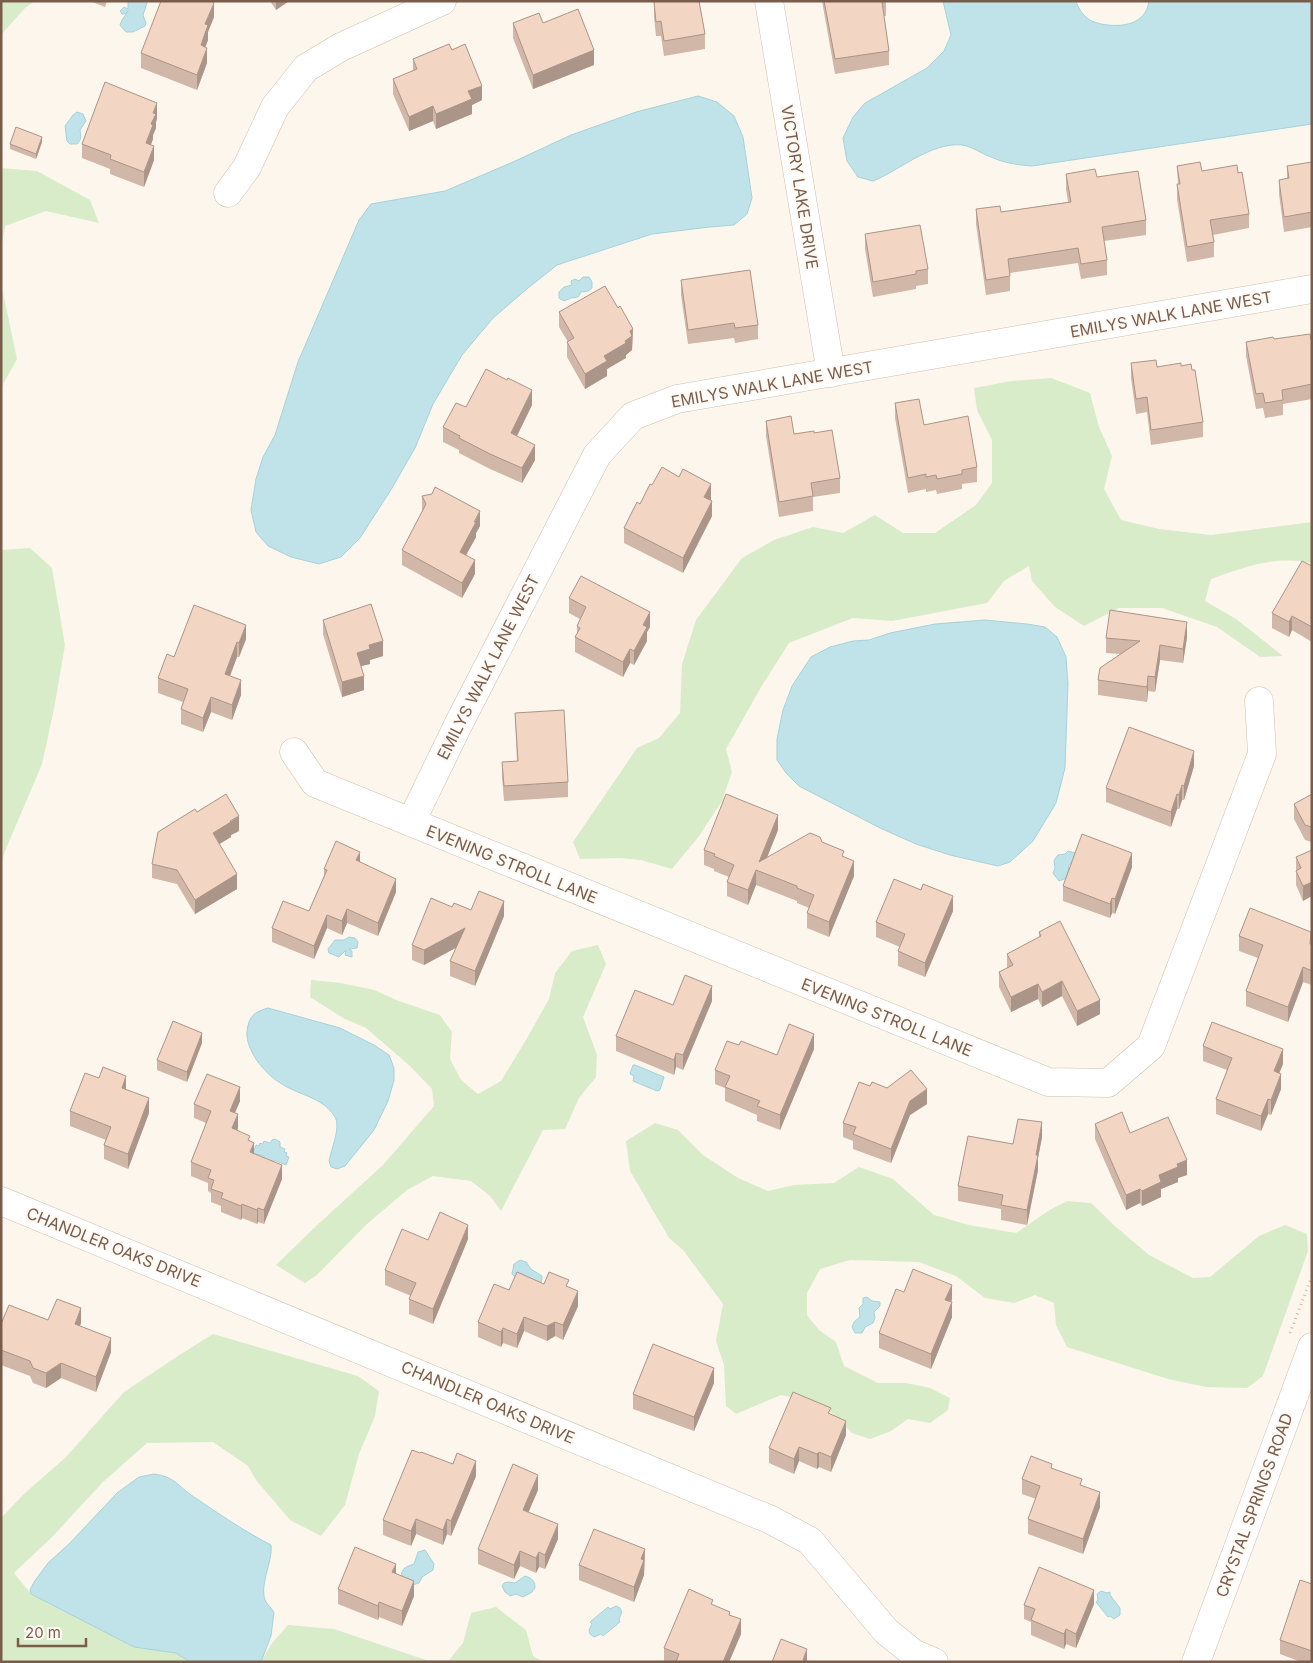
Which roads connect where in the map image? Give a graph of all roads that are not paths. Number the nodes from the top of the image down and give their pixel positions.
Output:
1 (442, 1) edge
2 (769, 1) edge
3 (228, 193) dead end
4 (1312, 289) edge
5 (831, 373) junction
6 (1260, 701) dead end
7 (294, 752) dead end
8 (411, 822) junction
9 (1, 1201) edge
10 (1312, 1347) edge
11 (934, 1662) edge
12 (1196, 1662) edge

1 - 3 street
2 - 5 street, VICTORY LAKE DRIVE
4 - 5 street, EMILYS WALK LANE WEST
5 - 8 street, EMILYS WALK LANE WEST
6 - 8 street, EVENING STROLL LANE
7 - 8 street, EVENING STROLL LANE
9 - 11 street, CHANDLER OAKS DRIVE
10 - 12 street, CRYSTAL SPRINGS ROAD

